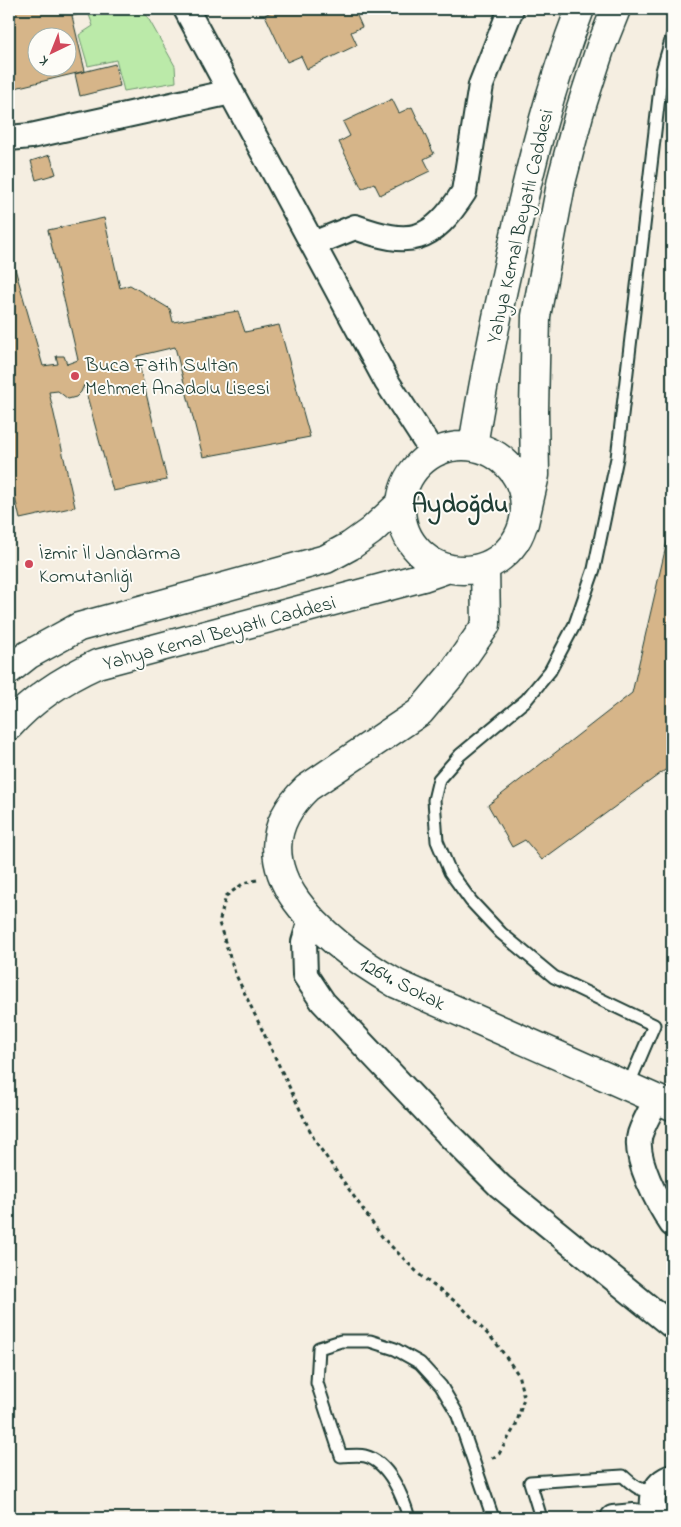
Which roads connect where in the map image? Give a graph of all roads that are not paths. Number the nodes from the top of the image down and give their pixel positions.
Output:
1 (186, 9) edge
2 (511, 9) edge
3 (580, 9) edge
4 (616, 9) edge
5 (672, 37) edge
6 (231, 92) junction
7 (9, 138) edge
8 (313, 244) junction
9 (473, 446) junction
10 (433, 453) junction
11 (401, 503) junction
12 (524, 523) junction
13 (486, 567) junction
14 (446, 569) junction
15 (9, 670) edge
16 (9, 726) edge
17 (311, 919) junction
18 (628, 1086) junction
19 (665, 1102) edge
20 (672, 1224) edge
21 (672, 1326) edge
22 (664, 1483) edge
23 (409, 1518) edge
24 (493, 1518) edge
25 (541, 1518) edge
26 (613, 1518) edge
27 (648, 1518) edge
28 (658, 1518) edge

1 - 6 street
2 - 8 street
3 - 9 main road, Yahya Kemal Beyatlı Caddesi
4 - 12 main road, Yahya Kemal Beyatlı Caddesi
5 - 18 lane
6 - 7 street
6 - 8 street
8 - 10 street
9 - 10 main road
9 - 12 main road
10 - 11 main road
11 - 14 main road
11 - 15 main road, Yahya Kemal Beyatlı Caddesi
12 - 13 main road
13 - 14 main road
13 - 17 main road, 1264. Sokak
14 - 16 main road, Yahya Kemal Beyatlı Caddesi
17 - 18 main road, 1264. Sokak
17 - 21 street
18 - 19 main road, 1264. Sokak
19 - 20 street
22 - 25 lane
22 - 28 street
23 - 24 lane
26 - 27 street

